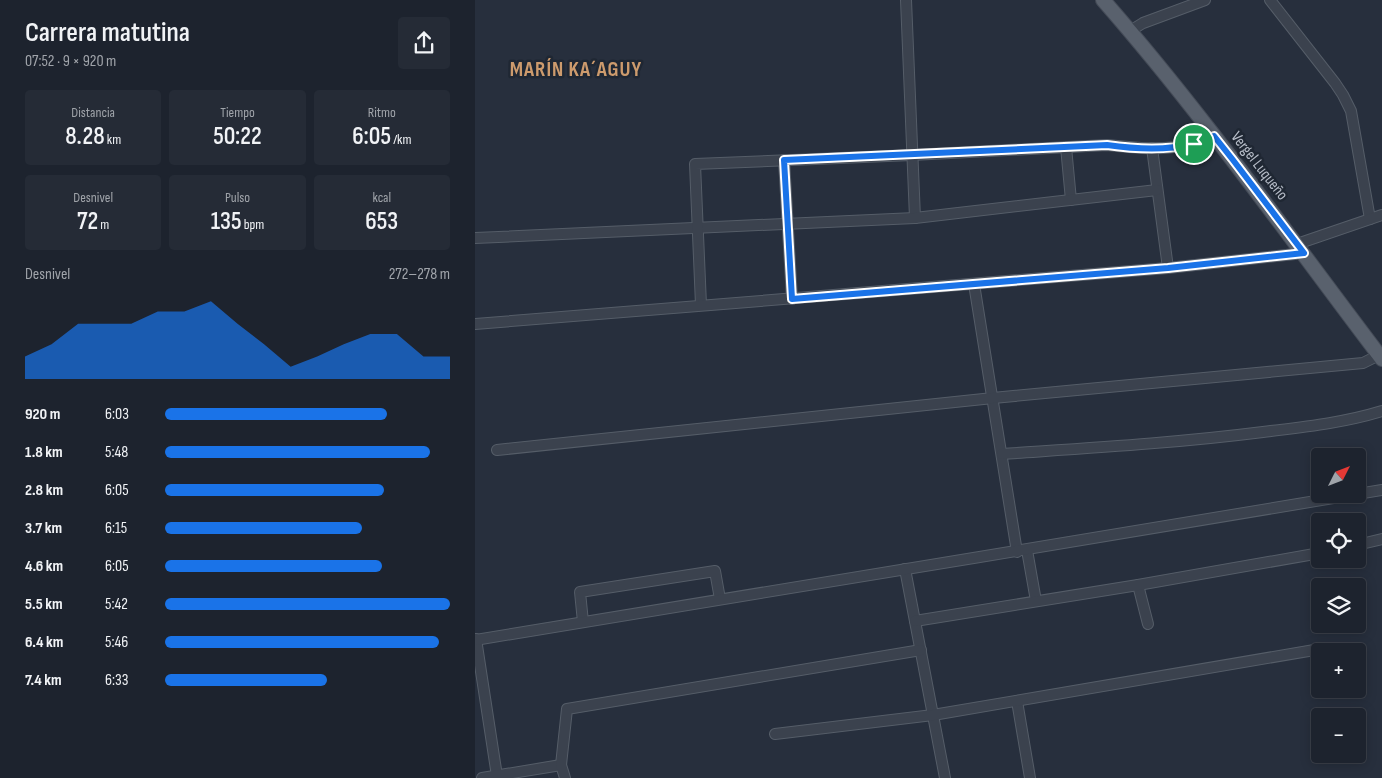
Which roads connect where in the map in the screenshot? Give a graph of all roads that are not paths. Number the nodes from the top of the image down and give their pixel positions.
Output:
1 (906, 0) edge
2 (1103, 0) edge
3 (1205, 0) edge
4 (1270, 0) edge
5 (1130, 31) junction
6 (1214, 136) junction
7 (1066, 147) junction
8 (1152, 148) junction
9 (912, 155) junction
10 (784, 160) junction
11 (1157, 190) junction
12 (1071, 200) junction
13 (1382, 215) edge
14 (915, 218) junction
15 (1371, 218) junction
16 (788, 224) junction
17 (697, 228) junction
18 (475, 238) edge
19 (1300, 248) junction
20 (1168, 268) junction
21 (974, 284) junction
22 (792, 299) junction
23 (701, 305) junction
24 (475, 324) edge
25 (1381, 357) edge
26 (993, 398) junction
27 (1382, 411) edge
28 (497, 450) dead end
29 (1002, 454) junction
30 (1382, 490) edge
31 (1382, 539) edge
32 (1366, 542) edge
33 (1022, 551) junction
34 (1311, 554) edge
35 (905, 569) junction
36 (1138, 584) junction
37 (720, 599) junction
38 (1036, 601) junction
39 (915, 621) junction
40 (583, 622) junction
41 (1147, 624) dead end
42 (476, 640) edge
43 (921, 650) junction
44 (1311, 651) edge
45 (1017, 701) junction
46 (933, 716) junction
47 (775, 734) dead end
48 (561, 765) junction
49 (497, 776) junction
50 (482, 778) edge
51 (565, 778) edge
52 (945, 778) edge
53 (1030, 778) edge

1 - 9 street
2 - 5 main road, Vergel Luqueño
3 - 5 street
4 - 15 street
5 - 6 main road, Vergel Luqueño
6 - 8 street
6 - 19 main road, Vergel Luqueño
7 - 8 street
7 - 9 street
7 - 12 street
8 - 11 street
9 - 10 street
9 - 14 street
10 - 16 street
10 - 17 street
11 - 12 street
11 - 20 street
12 - 14 street
13 - 15 street
14 - 16 street
15 - 19 street
16 - 17 street
16 - 22 street
17 - 18 street
17 - 23 street
19 - 20 street
19 - 25 main road, Vergel Luqueño
20 - 21 street
21 - 22 street
21 - 26 street
22 - 23 street
23 - 24 street
25 - 26 street
26 - 28 street
26 - 29 street
27 - 29 street
29 - 33 street
30 - 33 street
31 - 32 street
33 - 35 street
33 - 38 street
34 - 36 street
35 - 37 street
35 - 39 street
36 - 38 street
36 - 41 street
37 - 40 street
37 - 40 street
38 - 39 street
39 - 43 street
40 - 42 street
42 - 49 street
43 - 46 street
43 - 48 street
44 - 45 street
45 - 46 street
45 - 53 street
46 - 47 street
46 - 52 street
48 - 49 street
48 - 51 street
49 - 50 street

